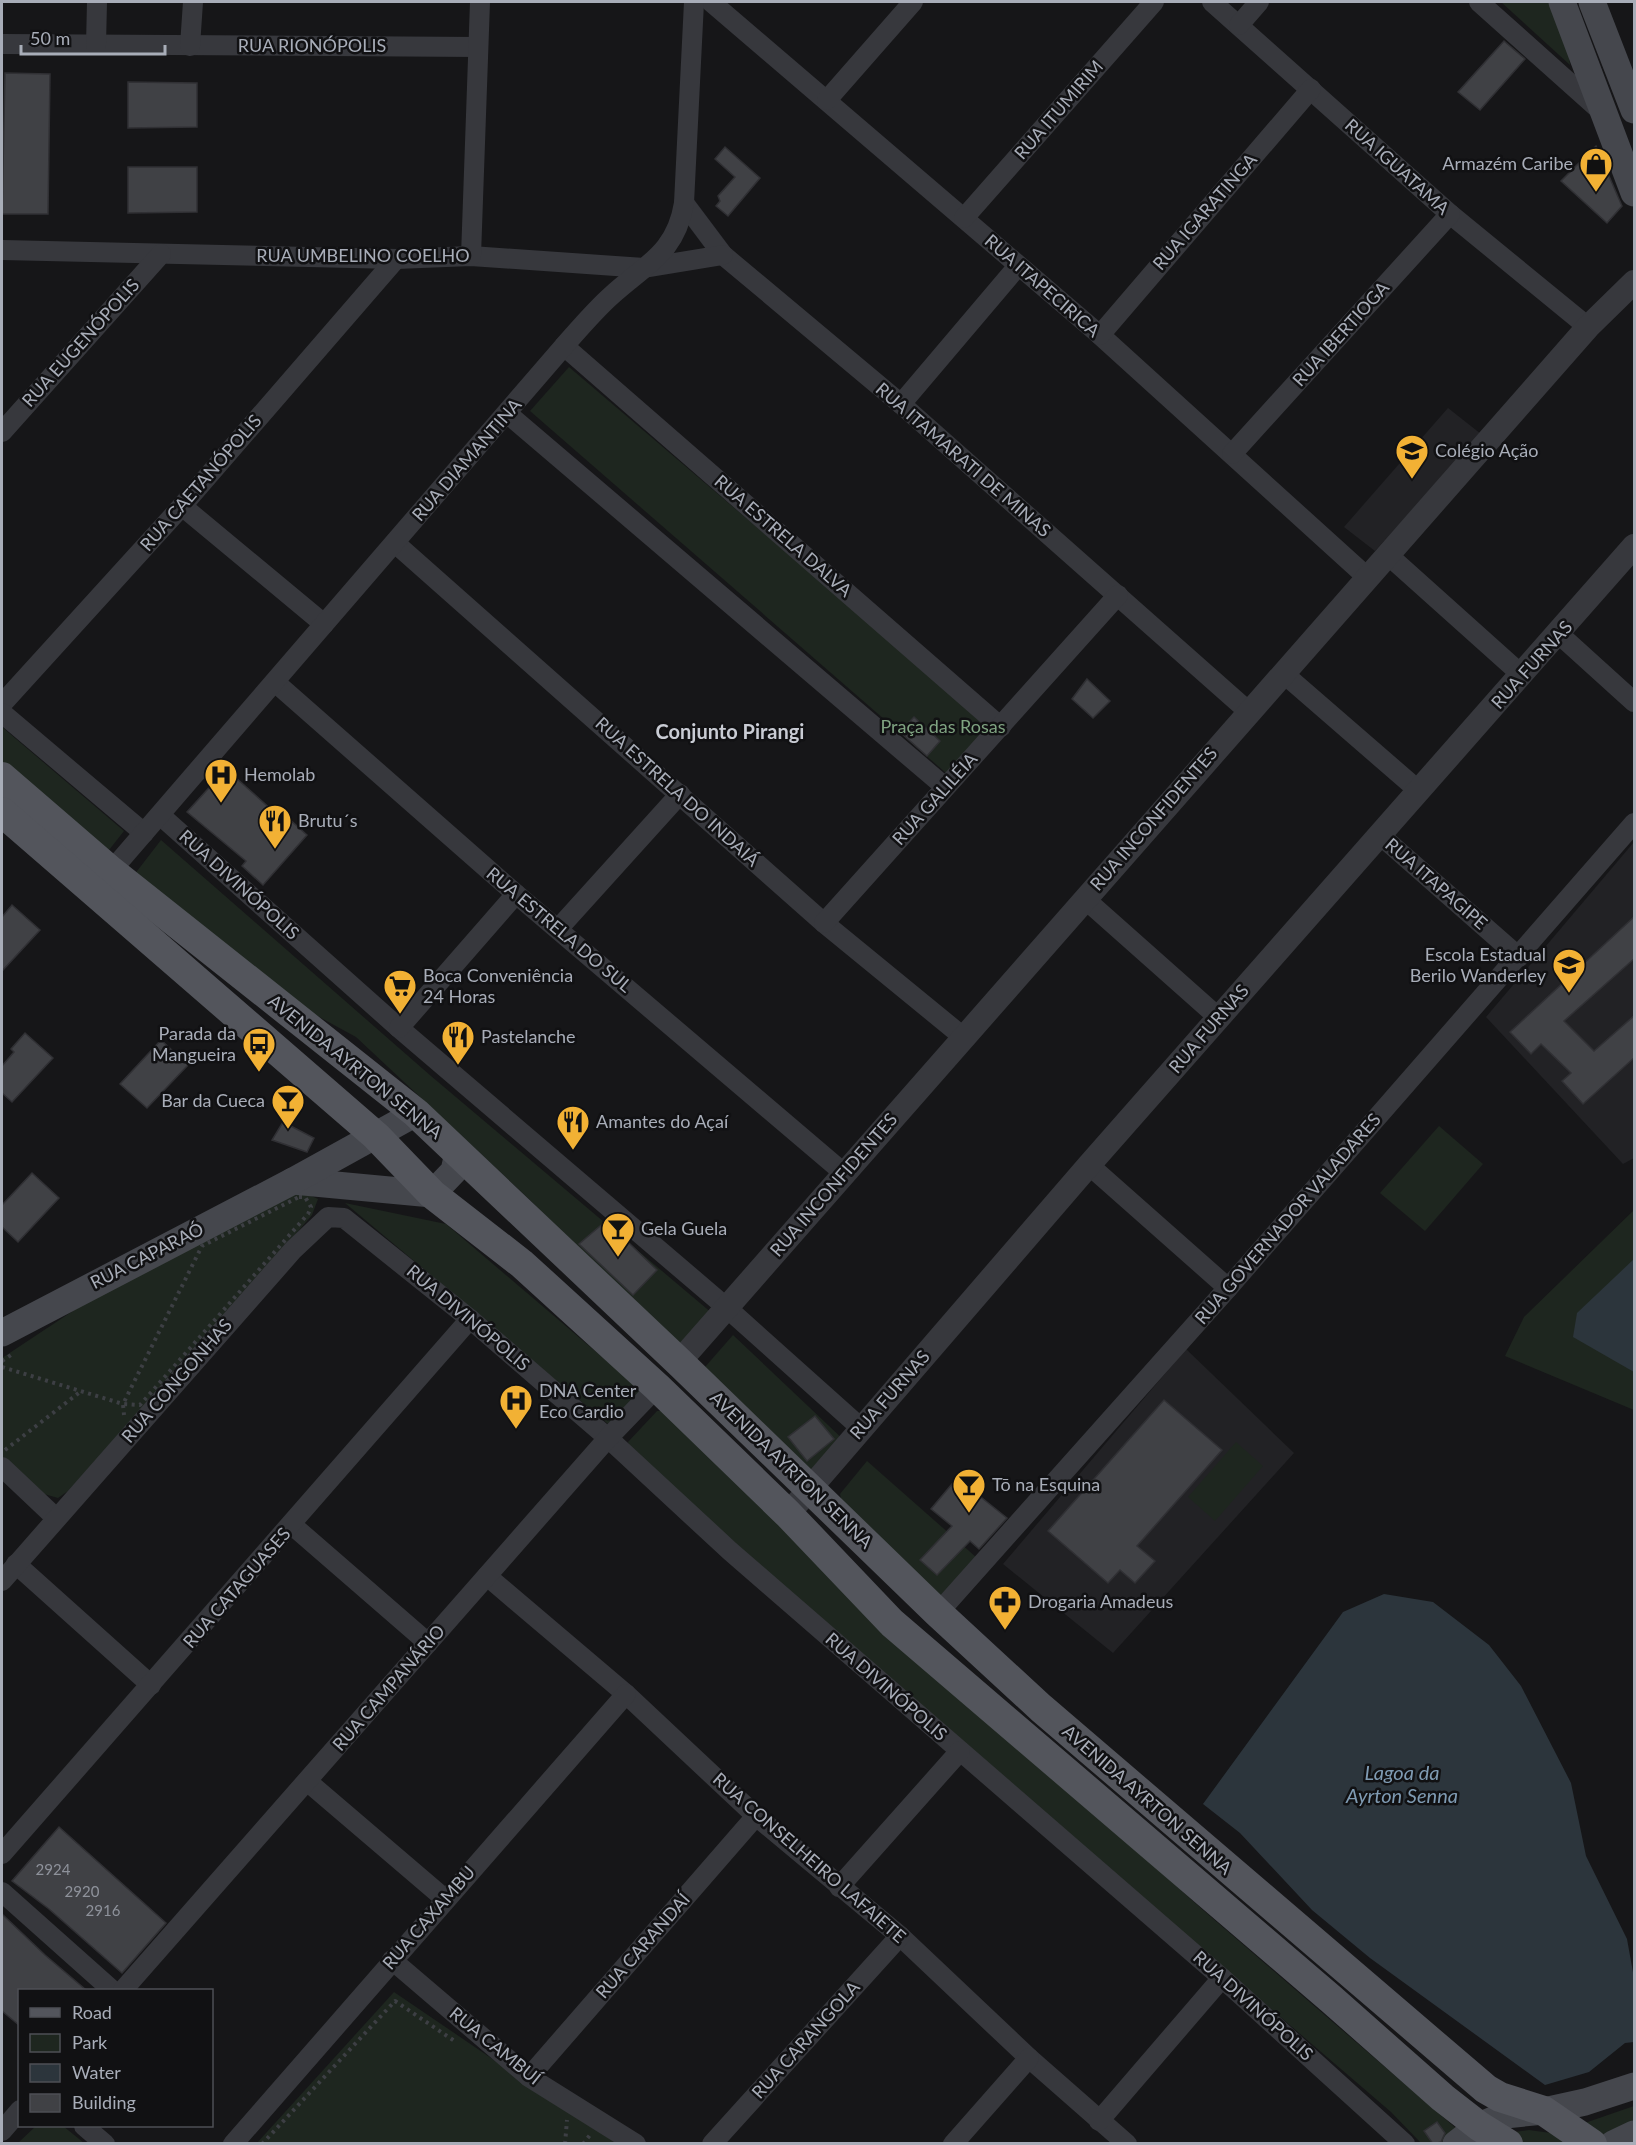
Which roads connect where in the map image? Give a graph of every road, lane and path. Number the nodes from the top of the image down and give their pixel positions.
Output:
1 (97, 2) edge
2 (194, 2) edge
3 (480, 2) edge
4 (694, 2) edge
5 (711, 2) edge
6 (913, 2) edge
7 (1154, 2) edge
8 (1212, 2) edge
9 (1260, 2) edge
10 (1479, 2) edge
11 (1563, 2) edge
12 (1592, 2) edge
13 (1239, 25) junction
14 (2, 44) edge
15 (96, 45) junction
16 (190, 46) junction
17 (478, 47) junction
18 (1311, 89) junction
19 (827, 100) junction
20 (1635, 110) edge
21 (1603, 113) junction
22 (1635, 193) edge
23 (684, 202) junction
24 (1450, 214) junction
25 (964, 218) junction
26 (2, 250) edge
27 (161, 254) junction
28 (723, 255) junction
29 (471, 256) junction
30 (396, 259) junction
31 (1018, 266) junction
32 (644, 268) junction
33 (1635, 282) edge
34 (1588, 327) junction
35 (1100, 335) junction
36 (564, 346) junction
37 (901, 404) junction
38 (508, 414) junction
39 (2, 432) edge
40 (1232, 454) junction
41 (182, 506) junction
42 (395, 543) junction
43 (1635, 546) edge
44 (1388, 555) junction
45 (1368, 578) junction
46 (1118, 595) junction
47 (324, 624) junction
48 (1560, 635) junction
49 (1283, 673) junction
50 (1522, 675) junction
51 (276, 683) junction
52 (1635, 702) edge
53 (2, 704) edge
54 (1249, 712) junction
55 (2, 713) edge
56 (1001, 727) junction
57 (2, 777) edge
58 (945, 787) junction
59 (1419, 791) junction
60 (680, 795) junction
61 (2, 812) edge
62 (160, 814) junction
63 (1635, 823) edge
64 (144, 833) junction
65 (1380, 835) junction
66 (111, 871) junction
67 (516, 894) junction
68 (1085, 898) junction
69 (824, 923) junction
70 (558, 929) junction
71 (1519, 957) junction
72 (1219, 1018) junction
73 (399, 1028) junction
74 (962, 1036) junction
75 (416, 1113) junction
76 (376, 1136) junction
77 (458, 1153) junction
78 (1089, 1166) junction
79 (845, 1174) junction
80 (293, 1181) junction
81 (432, 1194) junction
82 (365, 1234) joint
83 (1228, 1288) junction
84 (727, 1308) junction
85 (470, 1319) junction
86 (2, 1333) edge
87 (679, 1362) junction
88 (2, 1367) edge
89 (657, 1387) junction
90 (80, 1391) junction
91 (123, 1404) junction
92 (124, 1422) dead end
93 (861, 1428) junction
94 (608, 1438) junction
95 (2, 1453) edge
96 (6, 1464) edge
97 (810, 1489) junction
98 (788, 1514) junction
99 (56, 1518) junction
100 (292, 1525) junction
101 (16, 1564) junction
102 (487, 1576) junction
103 (2, 1581) edge
104 (938, 1613) junction
105 (428, 1643) junction
106 (151, 1685) junction
107 (626, 1694) junction
108 (960, 1751) junction
109 (308, 1782) junction
110 (756, 1816) junction
111 (2, 1854) edge
112 (839, 1887) junction
113 (2, 1892) edge
114 (445, 1899) junction
115 (900, 1936) junction
116 (392, 1960) junction
117 (1222, 1978) junction
118 (110, 1989) edge
119 (124, 1989) edge
120 (462, 2046) dead end
121 (1029, 2058) junction
122 (529, 2077) junction
123 (1635, 2086) edge
124 (1544, 2111) junction
125 (18, 2112) edge
126 (1099, 2121) junction
127 (575, 2123) dead end
128 (85, 2127) edge
129 (582, 2128) dead end
130 (2, 2131) edge
131 (590, 2134) junction
132 (1635, 2134) edge
133 (1468, 2135) edge
134 (597, 2139) dead end
135 (105, 2144) edge
136 (233, 2144) edge
137 (262, 2144) edge
138 (565, 2144) edge
139 (583, 2144) edge
140 (636, 2144) edge
141 (712, 2144) edge
142 (953, 2144) edge
143 (1127, 2144) edge
144 (1405, 2144) edge
145 (1508, 2144) edge
146 (1592, 2144) edge
147 (1612, 2144) edge

1 - 15 street
2 - 16 street
3 - 17 street
4 - 23 street, RUA DIAMANTINA
5 - 19 street, RUA ITAPECIRICA
6 - 19 street
7 - 25 street, RUA ITUMIRIM
8 - 13 street, RUA IGUATAMA
9 - 13 street
10 - 21 street
11 - 21 main road
12 - 20 main road
13 - 18 street, RUA IGUATAMA
14 - 15 street, RUA RIONÓPOLIS
15 - 16 street, RUA RIONÓPOLIS
16 - 17 street, RUA RIONÓPOLIS
17 - 29 street
18 - 24 street, RUA IGUATAMA
18 - 35 street, RUA IGARATINGA
19 - 25 street, RUA ITAPECIRICA
21 - 22 main road
23 - 28 street, RUA ITAMARATI DE MINAS
23 - 32 street, RUA DIAMANTINA
24 - 34 street, RUA IGUATAMA
24 - 40 street, RUA IBERTIOGA
25 - 31 street, RUA ITAPECIRICA
26 - 27 street, RUA UMBELINO COELHO
27 - 30 street, RUA UMBELINO COELHO
27 - 39 street, RUA EUGENÓPOLIS
28 - 32 street, RUA UMBELINO COELHO
28 - 37 street, RUA ITAMARATI DE MINAS
29 - 30 street, RUA UMBELINO COELHO
29 - 32 street, RUA UMBELINO COELHO
30 - 41 street, RUA CAETANÓPOLIS
31 - 35 street, RUA ITAPECIRICA
31 - 37 street
32 - 36 street, RUA DIAMANTINA
33 - 34 street, RUA INCONFIDENTES
34 - 44 street, RUA INCONFIDENTES
35 - 40 street, RUA ITAPECIRICA
36 - 38 street, RUA DIAMANTINA
36 - 56 street, RUA ESTRELA DALVA
37 - 46 street, RUA ITAMARATI DE MINAS
38 - 42 street, RUA DIAMANTINA
38 - 58 street
40 - 45 street, RUA ITAPECIRICA
41 - 47 street
41 - 53 street, RUA CAETANÓPOLIS
42 - 47 street, RUA DIAMANTINA
42 - 60 street, RUA ESTRELA DO INDAIÁ
43 - 48 street, RUA FURNAS
44 - 45 street, RUA INCONFIDENTES
44 - 50 street
45 - 49 street, RUA INCONFIDENTES
46 - 54 street, RUA ITAMARATI DE MINAS
46 - 56 street, RUA GALILÉIA
47 - 51 street, RUA DIAMANTINA
48 - 50 street, RUA FURNAS
48 - 52 street
49 - 54 street, RUA INCONFIDENTES
49 - 59 street
50 - 59 street, RUA FURNAS
51 - 62 street, RUA DIAMANTINA
51 - 67 street, RUA ESTRELA DO SUL
54 - 68 street, RUA INCONFIDENTES
55 - 64 street
56 - 58 street, RUA GALILÉIA
57 - 66 main road, AVENIDA AYRTON SENNA
58 - 69 street, RUA GALILÉIA
59 - 65 street, RUA FURNAS
60 - 69 street, RUA ESTRELA DO INDAIÁ
60 - 70 street
61 - 76 main road, AVENIDA AYRTON SENNA
62 - 64 street, RUA DIAMANTINA
62 - 73 street, RUA DIVINÓPOLIS
63 - 71 street, RUA GOVERNADOR VALADARES
64 - 66 street, RUA DIAMANTINA
65 - 71 street, RUA ITAPAGIPE
65 - 72 street, RUA FURNAS
66 - 75 main road, AVENIDA AYRTON SENNA
67 - 70 street, RUA ESTRELA DO SUL
67 - 73 street
68 - 72 street
68 - 74 street, RUA INCONFIDENTES
69 - 74 street, RUA ESTRELA DO INDAIÁ
70 - 79 street, RUA ESTRELA DO SUL
71 - 83 street, RUA GOVERNADOR VALADARES
72 - 78 street, RUA FURNAS
73 - 84 street, RUA DIVINÓPOLIS
74 - 79 street, RUA INCONFIDENTES
75 - 76 main road, RUA CAPARAÓ
75 - 77 main road, AVENIDA AYRTON SENNA
76 - 80 main road, RUA CAPARAÓ
76 - 81 main road, AVENIDA AYRTON SENNA
77 - 81 main road
77 - 87 main road, AVENIDA AYRTON SENNA
78 - 83 street
78 - 93 street, RUA FURNAS
79 - 84 street, RUA INCONFIDENTES
80 - 81 main road
80 - 86 main road, RUA CAPARAÓ
81 - 89 main road, AVENIDA AYRTON SENNA
82 - 85 street, RUA DIVINÓPOLIS
82 - 99 street, RUA CONGONHAS
83 - 104 street, RUA GOVERNADOR VALADARES
84 - 87 street, RUA INCONFIDENTES
84 - 93 street, RUA DIVINÓPOLIS
85 - 94 street, RUA DIVINÓPOLIS
85 - 100 street, RUA CATAGUASES
87 - 97 main road, AVENIDA AYRTON SENNA
88 - 90 path
89 - 94 street, RUA CAMPANÁRIO
89 - 98 main road, AVENIDA AYRTON SENNA
90 - 91 path
90 - 95 path
91 - 91 path
91 - 92 path
93 - 97 street, RUA FURNAS
94 - 102 street, RUA CAMPANÁRIO
94 - 108 street, RUA DIVINÓPOLIS
95 - 96 path
96 - 99 street
97 - 98 street, RUA FURNAS
97 - 104 main road, AVENIDA AYRTON SENNA
98 - 133 main road, AVENIDA AYRTON SENNA
99 - 101 street, RUA CONGONHAS
100 - 105 street
100 - 106 street, RUA CATAGUASES
101 - 103 street, RUA CONGONHAS
101 - 106 street
102 - 105 street, RUA CAMPANÁRIO
102 - 107 street, RUA CONSELHEIRO LAFAIETE
104 - 124 main road, AVENIDA AYRTON SENNA
105 - 109 street, RUA CAMPANÁRIO
106 - 111 street, RUA CATAGUASES
107 - 110 street, RUA CONSELHEIRO LAFAIETE
107 - 114 street, RUA CAXAMBU
108 - 112 street
108 - 117 street, RUA DIVINÓPOLIS
109 - 114 street
109 - 119 street, RUA CAMPANÁRIO
110 - 112 street, RUA CONSELHEIRO LAFAIETE
110 - 122 street, RUA CARANDAÍ
112 - 115 street, RUA CONSELHEIRO LAFAIETE
113 - 118 street
114 - 116 street, RUA CAXAMBU
115 - 121 street, RUA CONSELHEIRO LAFAIETE
115 - 141 street, RUA CARANGOLA
116 - 122 street, RUA CAMBUÍ
116 - 136 street, RUA CAXAMBU
117 - 126 street
117 - 144 street, RUA DIVINÓPOLIS
120 - 137 path
121 - 126 street, RUA CONSELHEIRO LAFAIETE
121 - 142 street
122 - 140 street, RUA CAMBUÍ
123 - 124 main road
124 - 133 main road
124 - 146 main road, AVENIDA AYRTON SENNA
125 - 130 street
126 - 143 street, RUA CONSELHEIRO LAFAIETE
127 - 138 path
128 - 135 street
129 - 131 path
131 - 134 path
131 - 139 path
132 - 147 main road
133 - 145 main road, AVENIDA AYRTON SENNA

